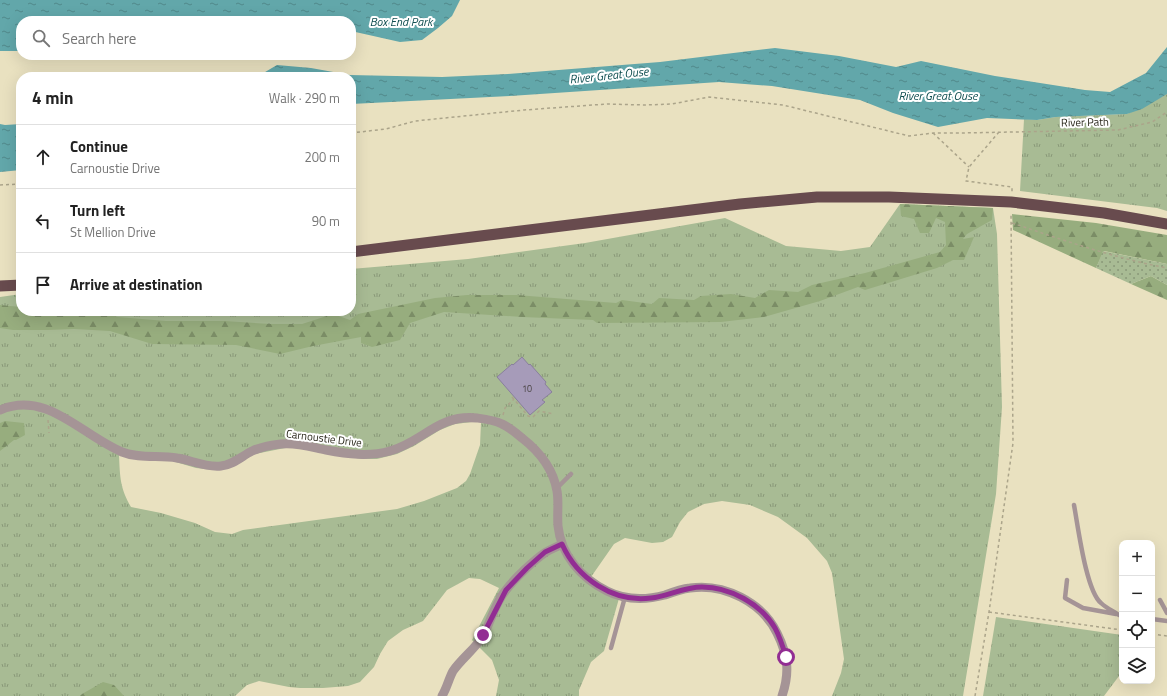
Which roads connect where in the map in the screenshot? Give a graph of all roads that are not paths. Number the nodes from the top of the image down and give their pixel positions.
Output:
1 (1167, 224) edge
2 (356, 251) edge
3 (16, 285) edge
4 (0, 286) edge
5 (0, 410) edge
6 (572, 474) dead end
7 (557, 488) junction
8 (1074, 505) dead end
9 (562, 544) junction
10 (1067, 580) dead end
11 (625, 597) junction
12 (1160, 600) dead end
13 (1119, 614) edge
14 (1167, 614) edge
15 (1119, 615) edge
16 (1155, 620) edge
17 (1167, 622) edge
18 (611, 648) dead end
19 (442, 696) edge
20 (782, 696) edge

1 - 2 highway
3 - 4 highway
5 - 7 street, Carnoustie Drive
6 - 7 lane
7 - 9 street, Carnoustie Drive
8 - 13 lane
9 - 11 street, Carnoustie Drive
9 - 19 street
10 - 15 lane
11 - 18 lane
11 - 20 street, Carnoustie Drive
12 - 14 lane
16 - 17 lane

